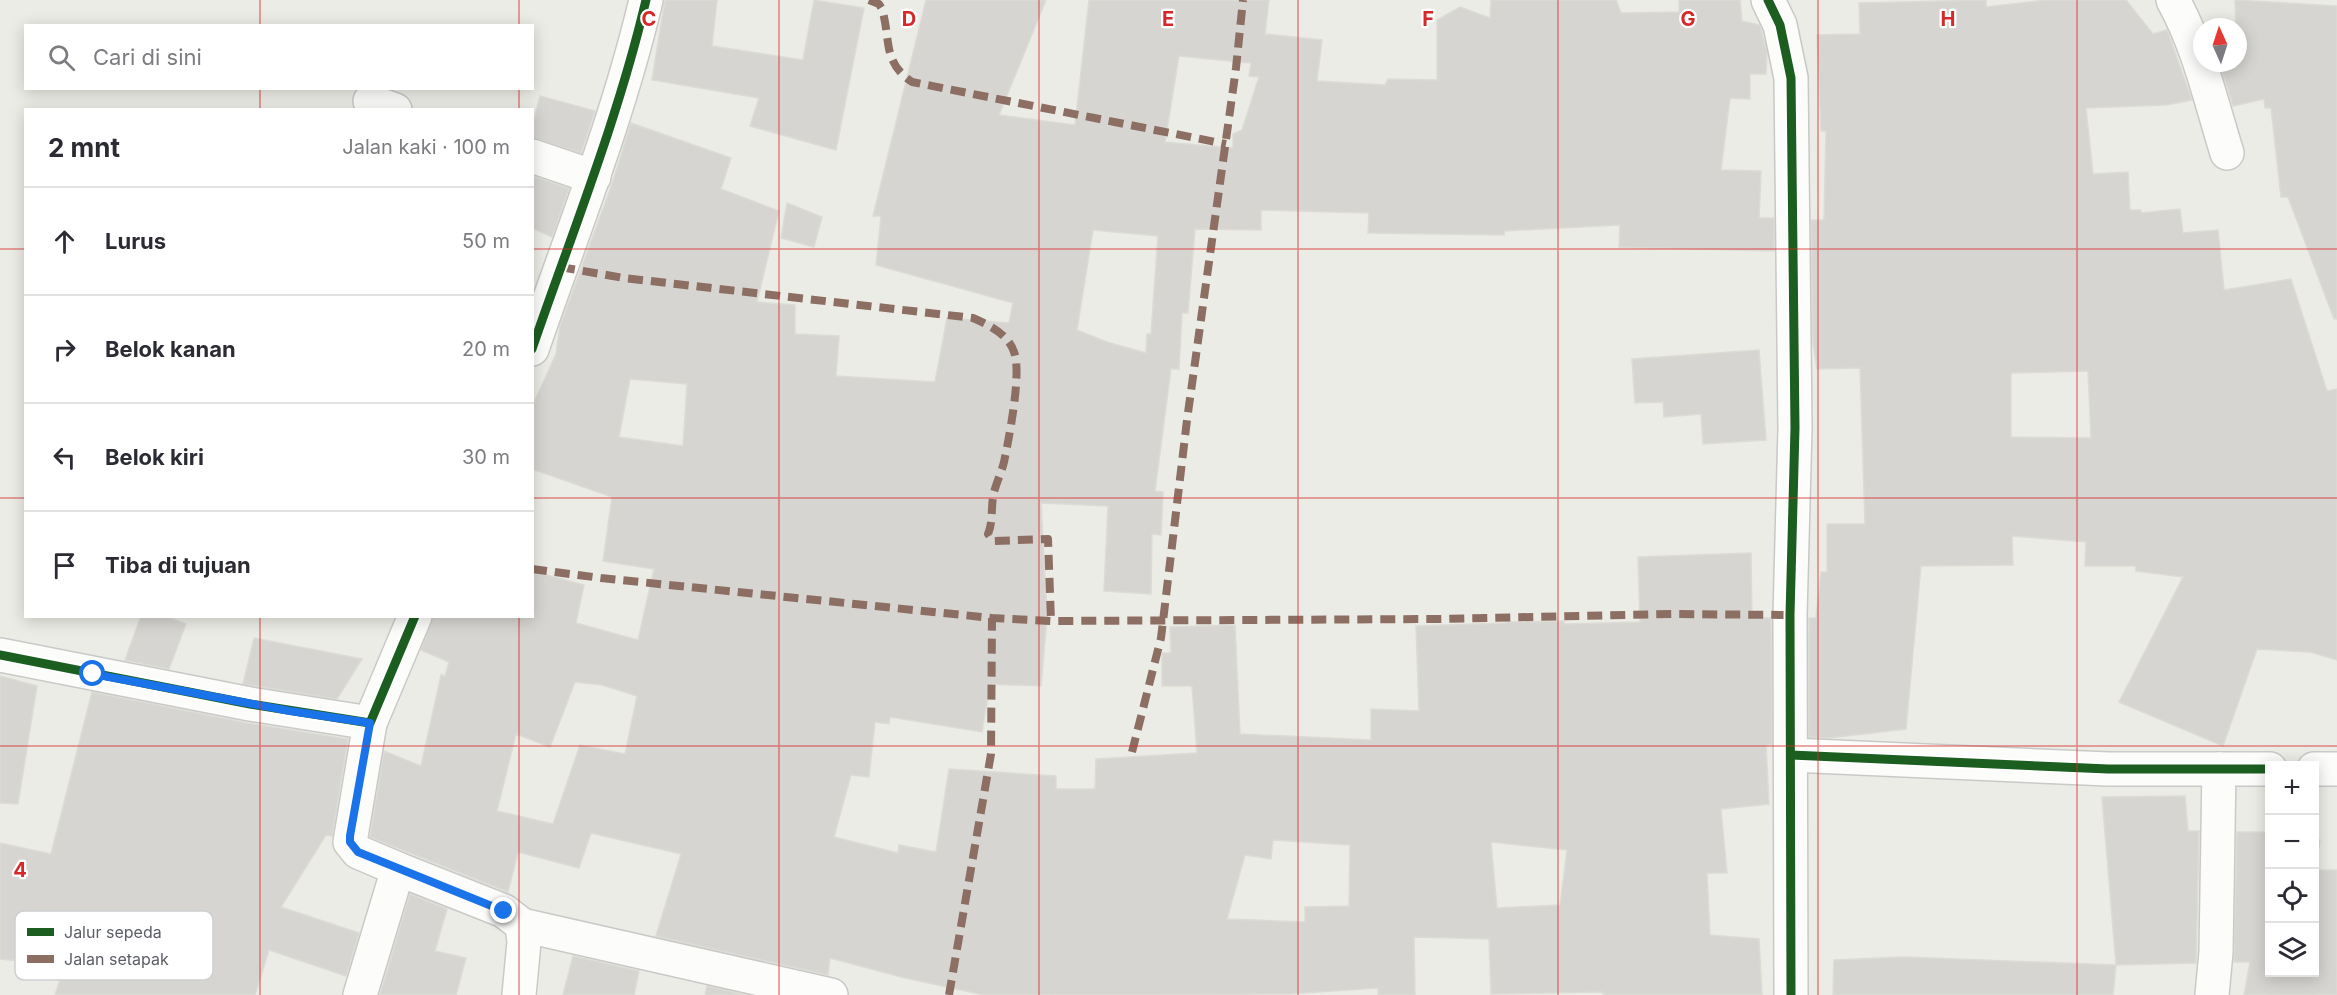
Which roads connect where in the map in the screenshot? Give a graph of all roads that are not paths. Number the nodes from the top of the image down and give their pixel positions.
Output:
1 (646, 0) edge
2 (1768, 0) edge
3 (2186, 6) edge
4 (2226, 153) dead end
5 (534, 157) edge
6 (594, 177) junction
7 (534, 343) edge
8 (414, 618) edge
9 (0, 655) edge
10 (370, 723) junction
11 (1791, 755) junction
12 (2265, 769) edge
13 (2319, 769) edge
14 (2337, 769) edge
15 (2219, 770) junction
16 (398, 870) junction
17 (522, 925) junction
18 (360, 995) edge
19 (519, 995) edge
20 (831, 995) edge
21 (1791, 995) edge
22 (2212, 995) edge

1 - 6 street
2 - 11 street
3 - 4 street
5 - 6 street
6 - 7 street
8 - 10 street
9 - 10 street
10 - 16 street
11 - 15 street
11 - 21 street
12 - 15 street
13 - 14 street
15 - 22 street
16 - 17 street
16 - 18 street
17 - 19 street
17 - 20 street

